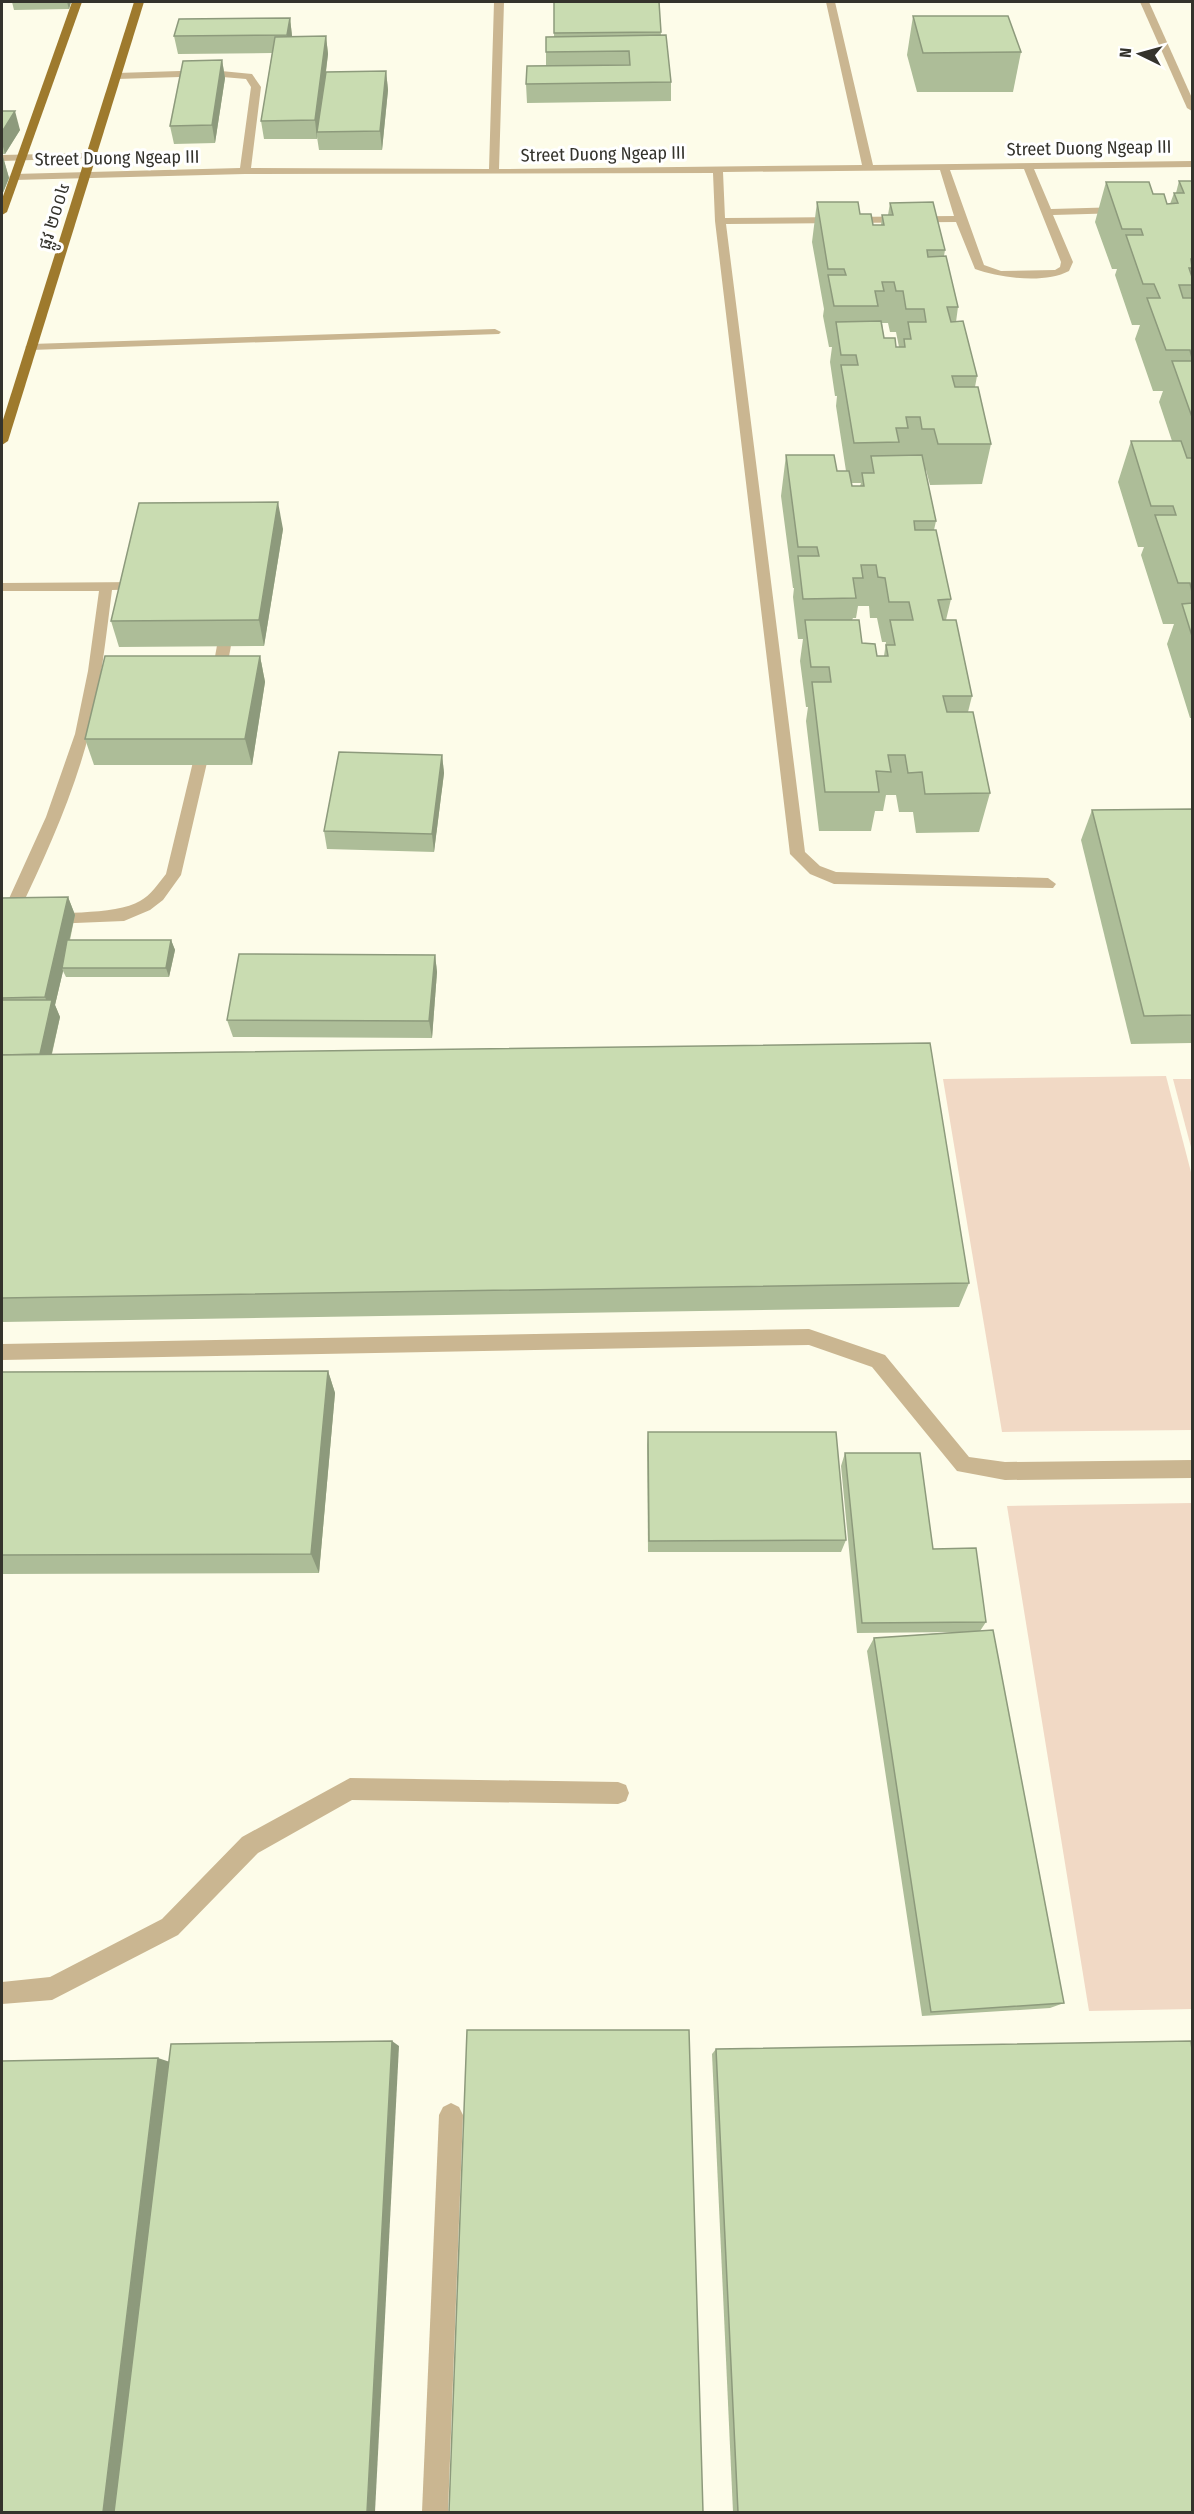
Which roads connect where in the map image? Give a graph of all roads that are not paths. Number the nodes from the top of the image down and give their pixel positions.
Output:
1 (77, 2) edge
2 (139, 2) edge
3 (500, 2) edge
4 (830, 2) edge
5 (1144, 2) edge
6 (117, 76) junction
7 (1192, 108) edge
8 (90, 156) junction
9 (2, 158) edge
10 (21, 158) junction
11 (1192, 164) edge
12 (1028, 166) junction
13 (868, 167) junction
14 (944, 167) junction
15 (718, 169) junction
16 (244, 171) junction
17 (494, 172) junction
18 (83, 176) junction
19 (14, 177) junction
20 (1138, 209) edge
21 (2, 212) edge
22 (1046, 212) junction
23 (960, 219) junction
24 (720, 221) junction
25 (495, 332) dead end
26 (31, 347) junction
27 (2, 441) edge
28 (106, 586) junction
29 (161, 586) edge
30 (2, 587) edge
31 (224, 613) edge
32 (214, 699) edge
33 (210, 721) edge
34 (1048, 884) dead end
35 (5, 920) edge
36 (2, 1352) edge
37 (1192, 1469) edge
38 (618, 1793) dead end
39 (2, 1993) edge
40 (452, 2115) dead end
41 (435, 2512) edge

1 - 10 main road
2 - 6 main road, ផ្លូវ ២០០៤
3 - 17 street
4 - 13 street
5 - 7 street
6 - 8 main road, ផ្លូវ ២០០៤
6 - 16 street
8 - 10 street
8 - 18 main road, ផ្លូវ ២០០៤
9 - 10 street
10 - 19 main road
11 - 12 street, Street Duong Ngeap III
12 - 14 street, Street Duong Ngeap III
12 - 22 street
13 - 14 street, Street Duong Ngeap III
13 - 15 street, Street Duong Ngeap III
14 - 23 street
15 - 17 street, Street Duong Ngeap III
15 - 24 street
16 - 17 street, Street Duong Ngeap III
16 - 18 street, Street Duong Ngeap III
18 - 19 street, Street Duong Ngeap III
18 - 26 main road, ផ្លូវ ២០០៤
19 - 21 main road
20 - 22 street
22 - 23 street
23 - 24 street
24 - 34 street
25 - 26 street
26 - 27 main road, ផ្លូវ ២០០៤
28 - 29 street
28 - 30 street
28 - 35 street
31 - 32 street
33 - 35 street
36 - 37 street
38 - 39 street
40 - 41 street

